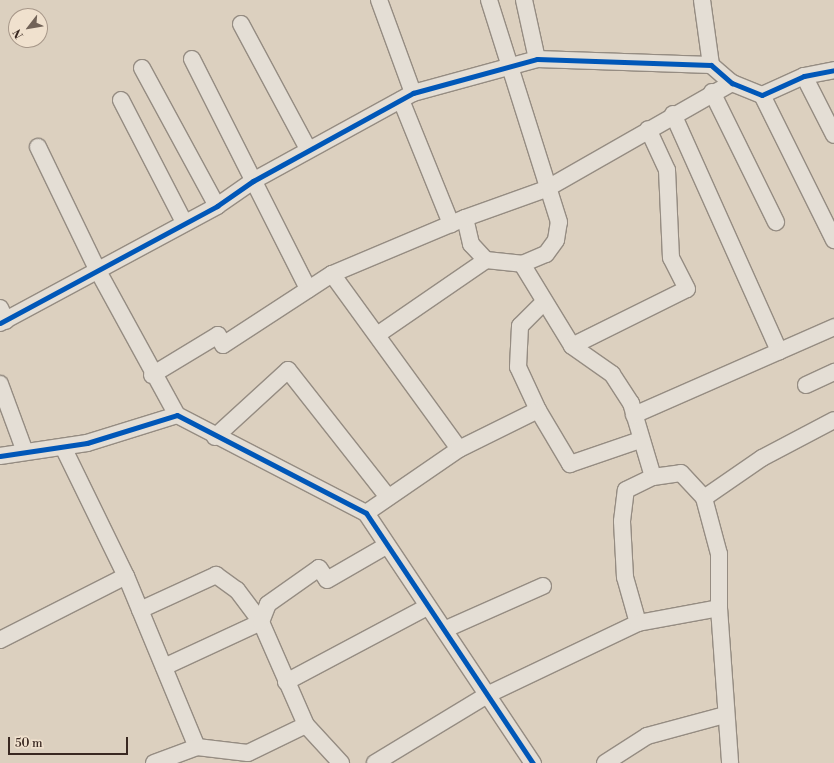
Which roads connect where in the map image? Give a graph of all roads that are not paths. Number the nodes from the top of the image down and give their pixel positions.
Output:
1 (379, 0) edge
2 (489, 0) edge
3 (524, 0) edge
4 (702, 0) edge
5 (241, 24) dead end
6 (192, 59) dead end
7 (537, 59) junction
8 (711, 65) junction
9 (508, 67) junction
10 (142, 68) dead end
11 (834, 70) edge
12 (804, 76) junction
13 (732, 82) junction
14 (712, 92) junction
15 (762, 95) junction
16 (407, 97) junction
17 (121, 100) dead end
18 (673, 114) junction
19 (648, 129) junction
20 (834, 135) edge
21 (38, 146) dead end
22 (308, 149) junction
23 (253, 181) junction
24 (546, 189) junction
25 (217, 206) junction
26 (458, 221) junction
27 (184, 222) junction
28 (776, 222) dead end
29 (834, 240) edge
30 (486, 260) junction
31 (522, 264) junction
32 (98, 271) junction
33 (332, 274) junction
34 (308, 289) junction
35 (544, 303) junction
36 (2, 317) edge
37 (834, 327) edge
38 (377, 335) junction
39 (572, 346) junction
40 (779, 351) junction
41 (834, 372) edge
42 (152, 375) junction
43 (0, 384) edge
44 (806, 385) dead end
45 (538, 410) junction
46 (177, 415) junction
47 (634, 415) junction
48 (834, 420) edge
49 (215, 437) junction
50 (640, 440) junction
51 (63, 447) junction
52 (459, 449) junction
53 (25, 452) junction
54 (0, 456) edge
55 (653, 477) junction
56 (387, 496) junction
57 (704, 498) junction
58 (366, 513) junction
59 (386, 546) junction
60 (126, 576) junction
61 (542, 586) dead end
62 (427, 606) junction
63 (719, 608) junction
64 (140, 610) junction
65 (261, 622) junction
66 (638, 623) junction
67 (446, 629) junction
68 (0, 640) edge
69 (164, 667) junction
70 (286, 682) junction
71 (489, 694) junction
72 (725, 715) junction
73 (306, 725) junction
74 (197, 747) junction
75 (154, 763) edge
76 (340, 763) edge
77 (375, 763) edge
78 (532, 763) edge
79 (605, 763) edge
80 (730, 763) edge

1 - 16 street
2 - 9 street
3 - 7 street
4 - 8 street
5 - 22 street
6 - 23 street
7 - 8 street
7 - 9 street
8 - 13 street
9 - 16 street
9 - 24 street
10 - 25 street
11 - 12 street
12 - 15 street
12 - 20 street
13 - 14 street
13 - 15 street
14 - 18 street
14 - 28 street
15 - 29 street
16 - 22 street
16 - 26 street
17 - 27 street
18 - 19 street
18 - 40 street
19 - 24 street
19 - 39 street
21 - 32 street
22 - 23 street
23 - 25 street
23 - 34 street
24 - 26 street
24 - 31 street
25 - 27 street
26 - 30 street
26 - 33 street
27 - 32 street
30 - 31 street
30 - 38 street
31 - 35 street
32 - 36 street
32 - 42 street
33 - 34 street
33 - 38 street
34 - 42 street
35 - 39 street
35 - 45 street
37 - 40 street
38 - 52 street
39 - 47 street
40 - 47 street
41 - 44 street
42 - 46 street
43 - 53 street
45 - 50 street
45 - 52 street
46 - 49 street
46 - 51 street
47 - 50 street
48 - 57 street
49 - 56 street
49 - 58 street
50 - 55 street
51 - 53 street
51 - 60 street
52 - 56 street
53 - 54 street
55 - 57 street
55 - 66 street
56 - 58 street
57 - 63 street
58 - 59 street
59 - 62 street
59 - 65 street
60 - 64 street
60 - 68 street
61 - 67 street
62 - 67 street
62 - 70 street
63 - 66 street
63 - 72 street
64 - 65 street
64 - 69 street
65 - 69 street
65 - 70 street
66 - 71 street
67 - 71 street
69 - 74 street
70 - 73 street
71 - 77 street
71 - 78 street
72 - 79 street
72 - 80 street
73 - 74 street
73 - 76 street
74 - 75 street

